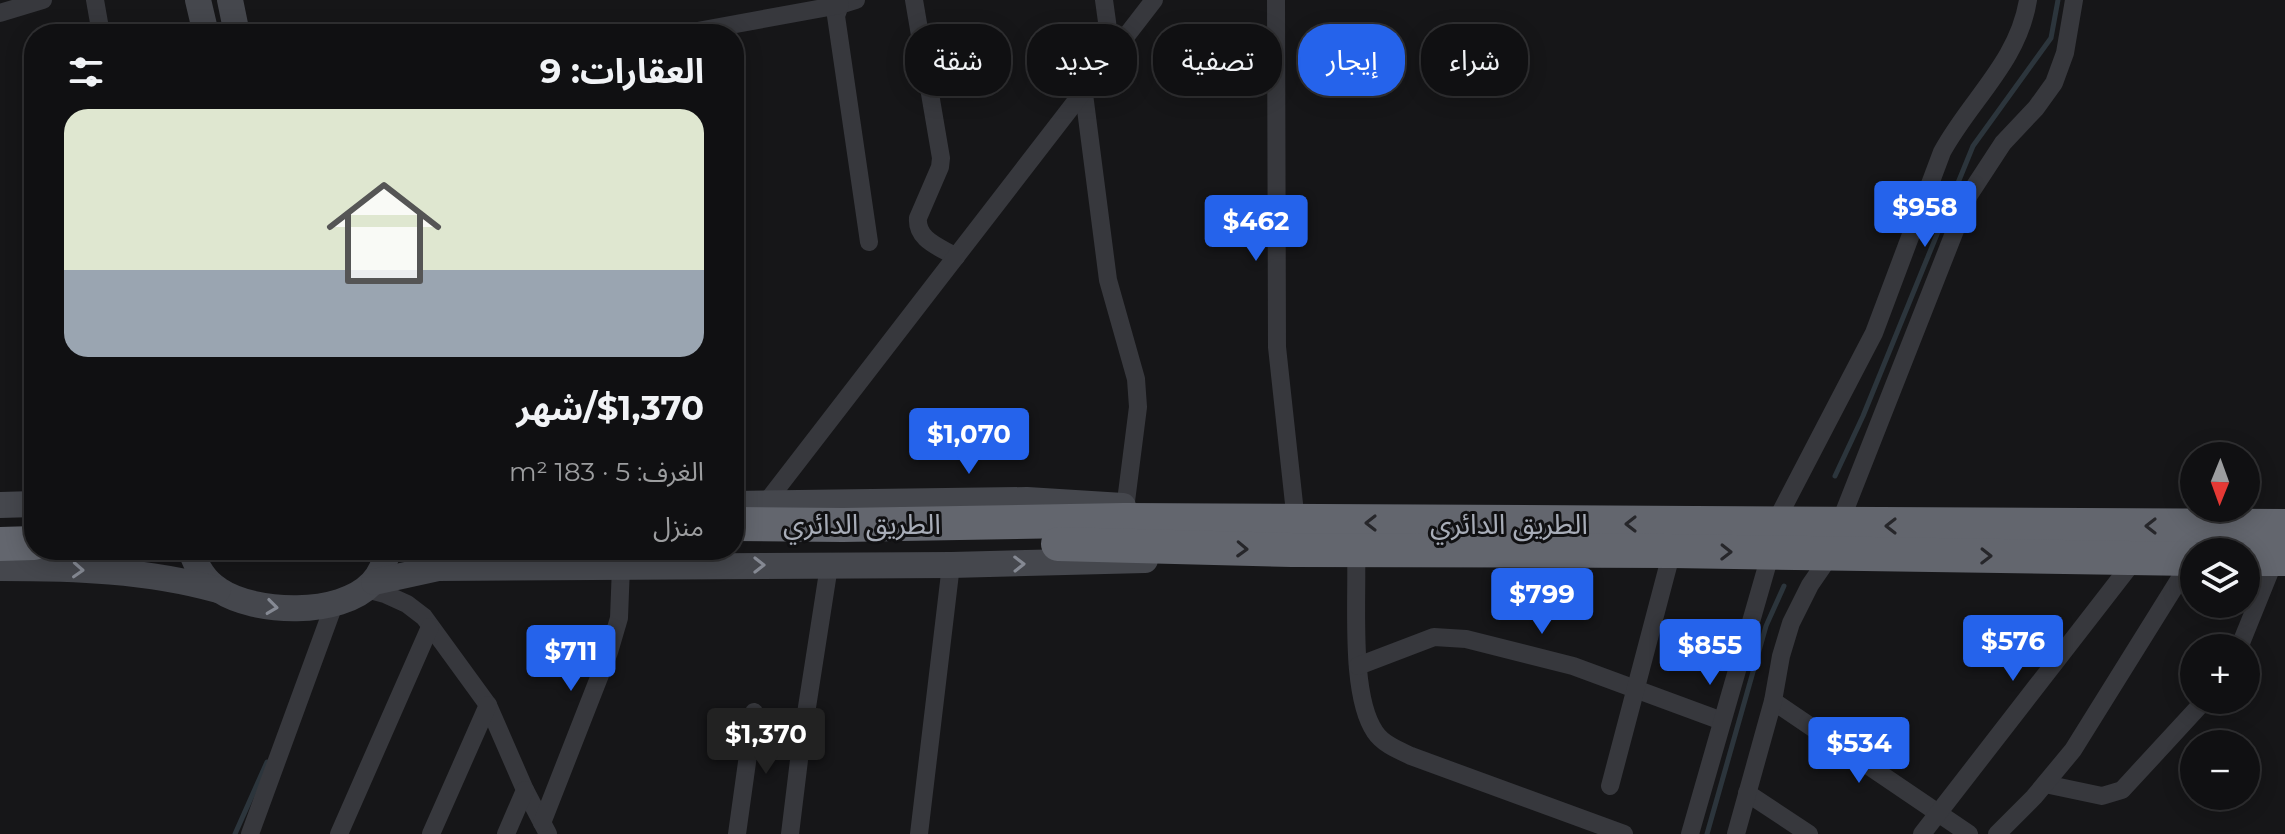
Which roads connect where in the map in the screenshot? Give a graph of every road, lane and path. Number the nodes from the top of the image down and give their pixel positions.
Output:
1 (43, 0) edge
2 (95, 0) edge
3 (198, 0) edge
4 (230, 0) edge
5 (914, 0) edge
6 (1104, 0) edge
7 (1154, 0) edge
8 (1276, 0) edge
9 (2028, 0) edge
10 (2074, 0) edge
11 (848, 2) edge
12 (0, 13) edge
13 (99, 24) edge
14 (204, 24) edge
15 (235, 24) edge
16 (734, 24) edge
17 (1107, 24) edge
18 (1137, 24) edge
19 (1082, 96) edge
20 (1084, 96) edge
21 (869, 242) dead end
22 (956, 257) junction
23 (24, 504) edge
24 (744, 504) edge
25 (765, 504) junction
26 (0, 505) edge
27 (1124, 513) junction
28 (1296, 522) junction
29 (24, 524) edge
30 (744, 524) edge
31 (0, 525) edge
32 (2285, 526) edge
33 (1081, 532) junction
34 (1193, 534) junction
35 (1772, 539) junction
36 (1835, 539) junction
37 (744, 541) edge
38 (24, 543) edge
39 (0, 544) edge
40 (1356, 551) junction
41 (1672, 551) junction
42 (2136, 558) junction
43 (2180, 559) edge
44 (2269, 559) edge
45 (196, 560) edge
46 (385, 560) edge
47 (951, 565) junction
48 (621, 566) junction
49 (829, 566) junction
50 (0, 568) edge
51 (2180, 580) edge
52 (370, 585) junction
53 (218, 590) junction
54 (335, 602) junction
55 (430, 627) junction
56 (2244, 634) edge
57 (1358, 666) junction
58 (1635, 689) junction
59 (1773, 701) junction
60 (488, 705) junction
61 (754, 712) dead end
62 (2192, 714) edge
63 (1722, 721) junction
64 (2045, 784) junction
65 (1610, 786) dead end
66 (525, 790) junction
67 (1747, 793) junction
68 (1939, 813) junction
69 (545, 828) edge
70 (250, 834) edge
71 (339, 834) edge
72 (431, 834) edge
73 (506, 834) edge
74 (737, 834) edge
75 (790, 834) edge
76 (919, 834) edge
77 (1624, 834) edge
78 (1690, 834) edge
79 (1736, 834) edge
80 (1809, 834) edge
81 (1922, 834) edge
82 (1969, 834) edge
83 (1997, 834) edge

1 - 12 street
2 - 13 street
3 - 14 street
4 - 15 street
5 - 22 street
6 - 17 street
7 - 18 street
8 - 28 street
9 - 35 street
10 - 36 street
11 - 16 street
11 - 21 street
19 - 22 street
20 - 27 street
22 - 25 street
23 - 26 street
24 - 25 street
25 - 27 street
27 - 33 highway, الطريق الدائري
27 - 34 highway, الطريق الدائري
28 - 34 highway, الطريق الدائري
35 -> 28 highway, الطريق الدائري
29 - 31 highway
30 - 33 highway, الطريق الدائري
32 -> 36 highway, الطريق الدائري
33 - 34 highway, الطريق الدائري
33 - 37 highway, الطريق الدائري
34 -> 40 highway, الطريق الدائري
47 -> 34 street
35 - 36 highway, الطريق الدائري
41 -> 35 highway, الطريق الدائري
35 - 63 street
36 -> 42 highway, الطريق الدائري
36 - 59 street
38 - 39 highway
40 - 41 highway, الطريق الدائري
40 - 57 street
41 - 58 street
42 - 43 highway, الطريق الدائري
42 - 68 street
44 - 56 street
45 - 53 street
46 - 52 street
47 - 49 street
47 - 76 street
48 -> 49 street
48 - 52 street
48 - 69 street
49 - 75 street
50 -> 53 street
51 - 64 street
52 - 54 street
52 - 55 street
53 -> 54 street
54 - 70 street
55 - 60 street
55 - 71 street
57 - 58 street
57 - 77 street
58 - 63 street
58 - 65 street
59 - 67 street
59 - 68 street
60 - 66 street
60 - 72 street
61 - 74 street
62 - 64 street
63 - 78 street
64 - 83 street
66 - 69 street
66 - 73 street
67 - 79 street
67 - 80 street
68 - 81 street
68 - 82 street

